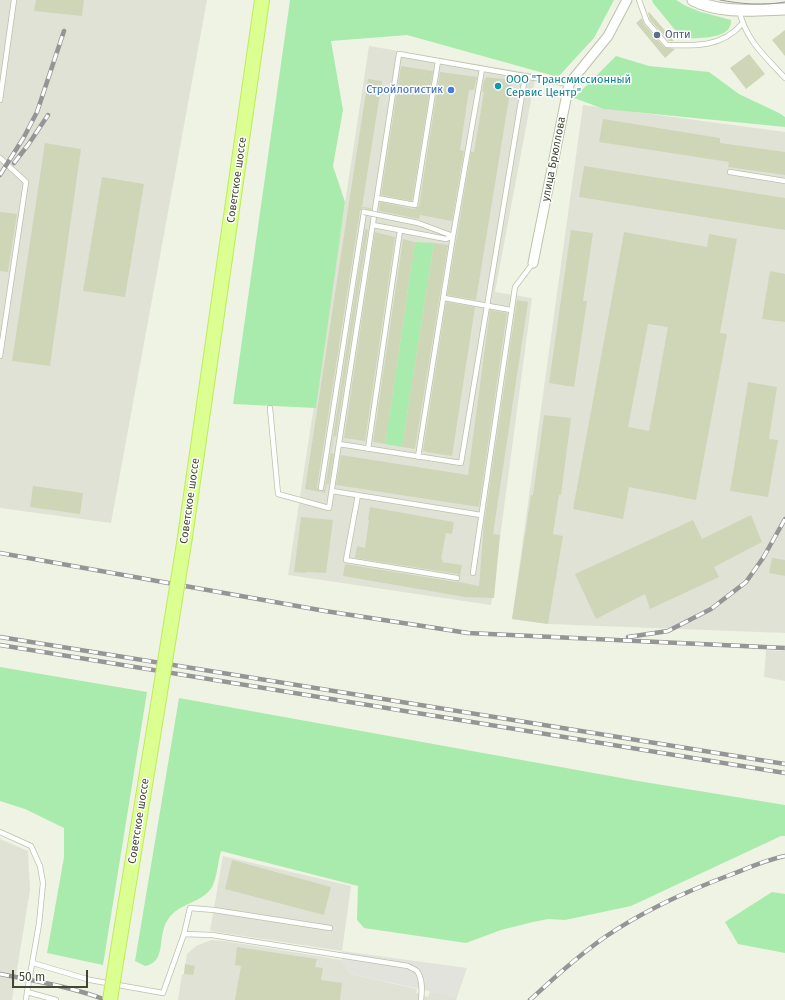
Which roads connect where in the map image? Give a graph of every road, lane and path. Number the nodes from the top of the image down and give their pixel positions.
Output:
1 (14, 0) edge
2 (262, 0) edge
3 (627, 0) edge
4 (639, 0) edge
5 (694, 0) edge
6 (785, 9) edge
7 (739, 10) junction
8 (742, 24) junction
9 (438, 61) junction
10 (482, 69) junction
11 (525, 77) junction
12 (785, 78) edge
13 (569, 84) junction
14 (0, 100) edge
15 (0, 158) edge
16 (730, 172) dead end
17 (785, 182) edge
18 (377, 198) junction
19 (373, 225) junction
20 (400, 230) junction
21 (453, 236) junction
22 (533, 263) joint
23 (444, 298) junction
24 (487, 305) junction
25 (511, 310) junction
26 (0, 356) edge
27 (270, 408) dead end
28 (339, 444) junction
29 (368, 449) junction
30 (418, 457) junction
31 (321, 488) dead end
32 (332, 491) junction
33 (358, 495) junction
34 (481, 515) junction
35 (473, 573) dead end
36 (457, 578) dead end
37 (0, 832) edge
38 (330, 928) dead end
39 (184, 934) junction
40 (33, 963) junction
41 (27, 992) junction
42 (26, 1000) edge
43 (56, 1000) edge
44 (110, 1000) edge
45 (421, 1000) edge

1 - 14 lane
2 - 44 main road, Советское шоссе, bridge
3 - 13 street, улица Брюллова
4 - 8 lane
5 - 7 street
6 - 7 street
7 - 8 lane
8 - 12 lane
9 - 10 lane
9 - 18 lane
9 - 18 lane
10 - 11 lane
10 - 21 lane
11 - 13 lane
11 - 24 lane
13 - 22 street, улица Брюллова
15 - 26 lane
16 - 17 lane
18 - 19 lane
19 - 20 lane
19 - 28 lane
20 - 21 lane
20 - 29 lane
21 - 23 lane
21 - 31 lane, bridge
22 - 25 lane
23 - 24 lane
23 - 30 lane
24 - 25 lane
24 - 30 lane
25 - 34 lane
27 - 32 lane
28 - 29 lane
28 - 32 lane
29 - 30 lane
32 - 33 lane
33 - 34 lane
33 - 36 lane
34 - 35 lane
37 - 40 lane
38 - 39 lane
39 - 40 lane
39 - 45 lane
40 - 41 lane
41 - 42 lane
41 - 43 lane

